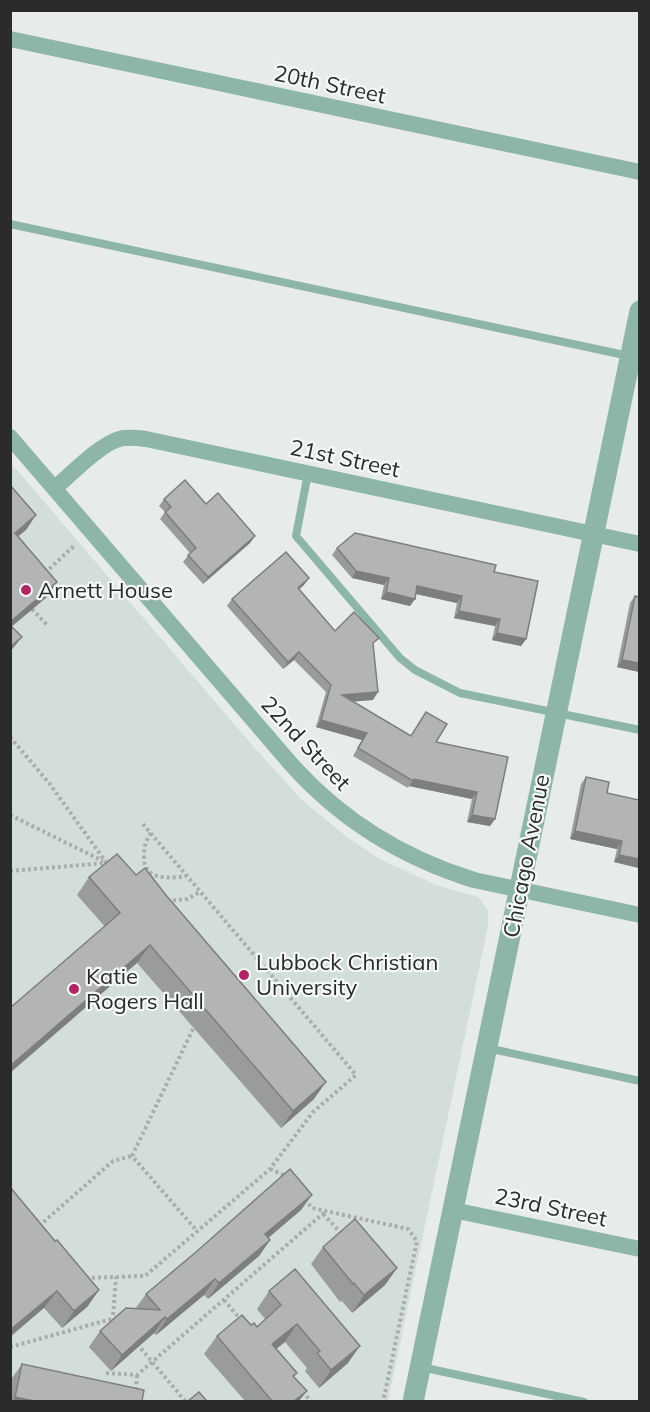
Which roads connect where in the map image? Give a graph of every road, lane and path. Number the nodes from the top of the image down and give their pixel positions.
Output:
1 (10, 39) edge
2 (639, 172) edge
3 (10, 224) edge
4 (639, 311) edge
5 (635, 357) edge
6 (10, 437) edge
7 (308, 472) junction
8 (55, 488) junction
9 (592, 534) junction
10 (639, 544) edge
11 (75, 545) dead end
12 (43, 575) edge
13 (32, 609) edge
14 (47, 625) dead end
15 (555, 712) junction
16 (639, 730) edge
17 (10, 737) edge
18 (10, 815) edge
19 (142, 823) dead end
20 (151, 833) junction
21 (106, 863) junction
22 (112, 870) edge
23 (10, 872) edge
24 (186, 876) junction
25 (519, 890) junction
26 (200, 892) junction
27 (164, 901) edge
28 (639, 915) edge
29 (193, 1029) dead end
30 (487, 1048) junction
31 (639, 1081) edge
32 (132, 1156) junction
33 (270, 1169) junction
34 (298, 1182) edge
35 (306, 1192) edge
36 (453, 1210) junction
37 (325, 1212) junction
38 (32, 1217) edge
39 (39, 1226) junction
40 (33, 1231) edge
41 (197, 1232) junction
42 (46, 1234) edge
43 (346, 1239) edge
44 (639, 1249) edge
45 (116, 1277) junction
46 (83, 1278) edge
47 (224, 1300) junction
48 (115, 1318) junction
49 (248, 1326) edge
50 (122, 1327) edge
51 (130, 1336) edge
52 (10, 1347) edge
53 (152, 1362) junction
54 (420, 1367) junction
55 (106, 1373) dead end
56 (136, 1376) junction
57 (301, 1389) edge
58 (135, 1401) edge
59 (186, 1401) edge
60 (311, 1401) edge
61 (382, 1401) edge
62 (413, 1401) edge
63 (584, 1401) edge

1 - 2 street, 20th Street
3 - 5 lane
4 - 5 street, Chicago Avenue
5 - 9 street, Chicago Avenue
6 - 8 street, 22nd Street
7 - 8 street, 21st Street
7 - 9 street, 21st Street
7 - 15 lane
8 - 25 street, 22nd Street
9 - 10 street, 21st Street
9 - 15 street, Chicago Avenue
11 - 12 path
13 - 14 path
15 - 16 lane
15 - 25 street, Chicago Avenue
17 - 21 path
18 - 21 path
19 - 20 path
20 - 24 path
20 - 24 path
21 - 22 path
21 - 23 path
24 - 26 path
25 - 28 street, 22nd Street
25 - 30 street, Chicago Avenue
26 - 27 path
26 - 33 path
29 - 32 path
30 - 31 lane
30 - 36 street, Chicago Avenue
32 - 39 path
32 - 41 path
33 - 34 path
33 - 41 path
35 - 37 path
36 - 44 street, 23rd Street
36 - 54 street, Chicago Avenue
37 - 43 path
37 - 47 path
37 - 61 path
38 - 39 path
39 - 40 path
39 - 42 path
41 - 45 path
45 - 46 path
45 - 48 path
47 - 49 path
47 - 53 path
48 - 50 path
48 - 52 path
51 - 53 path
53 - 56 path
53 - 59 path
54 - 62 street, Chicago Avenue
54 - 63 lane
55 - 56 path
56 - 58 path
57 - 60 path

